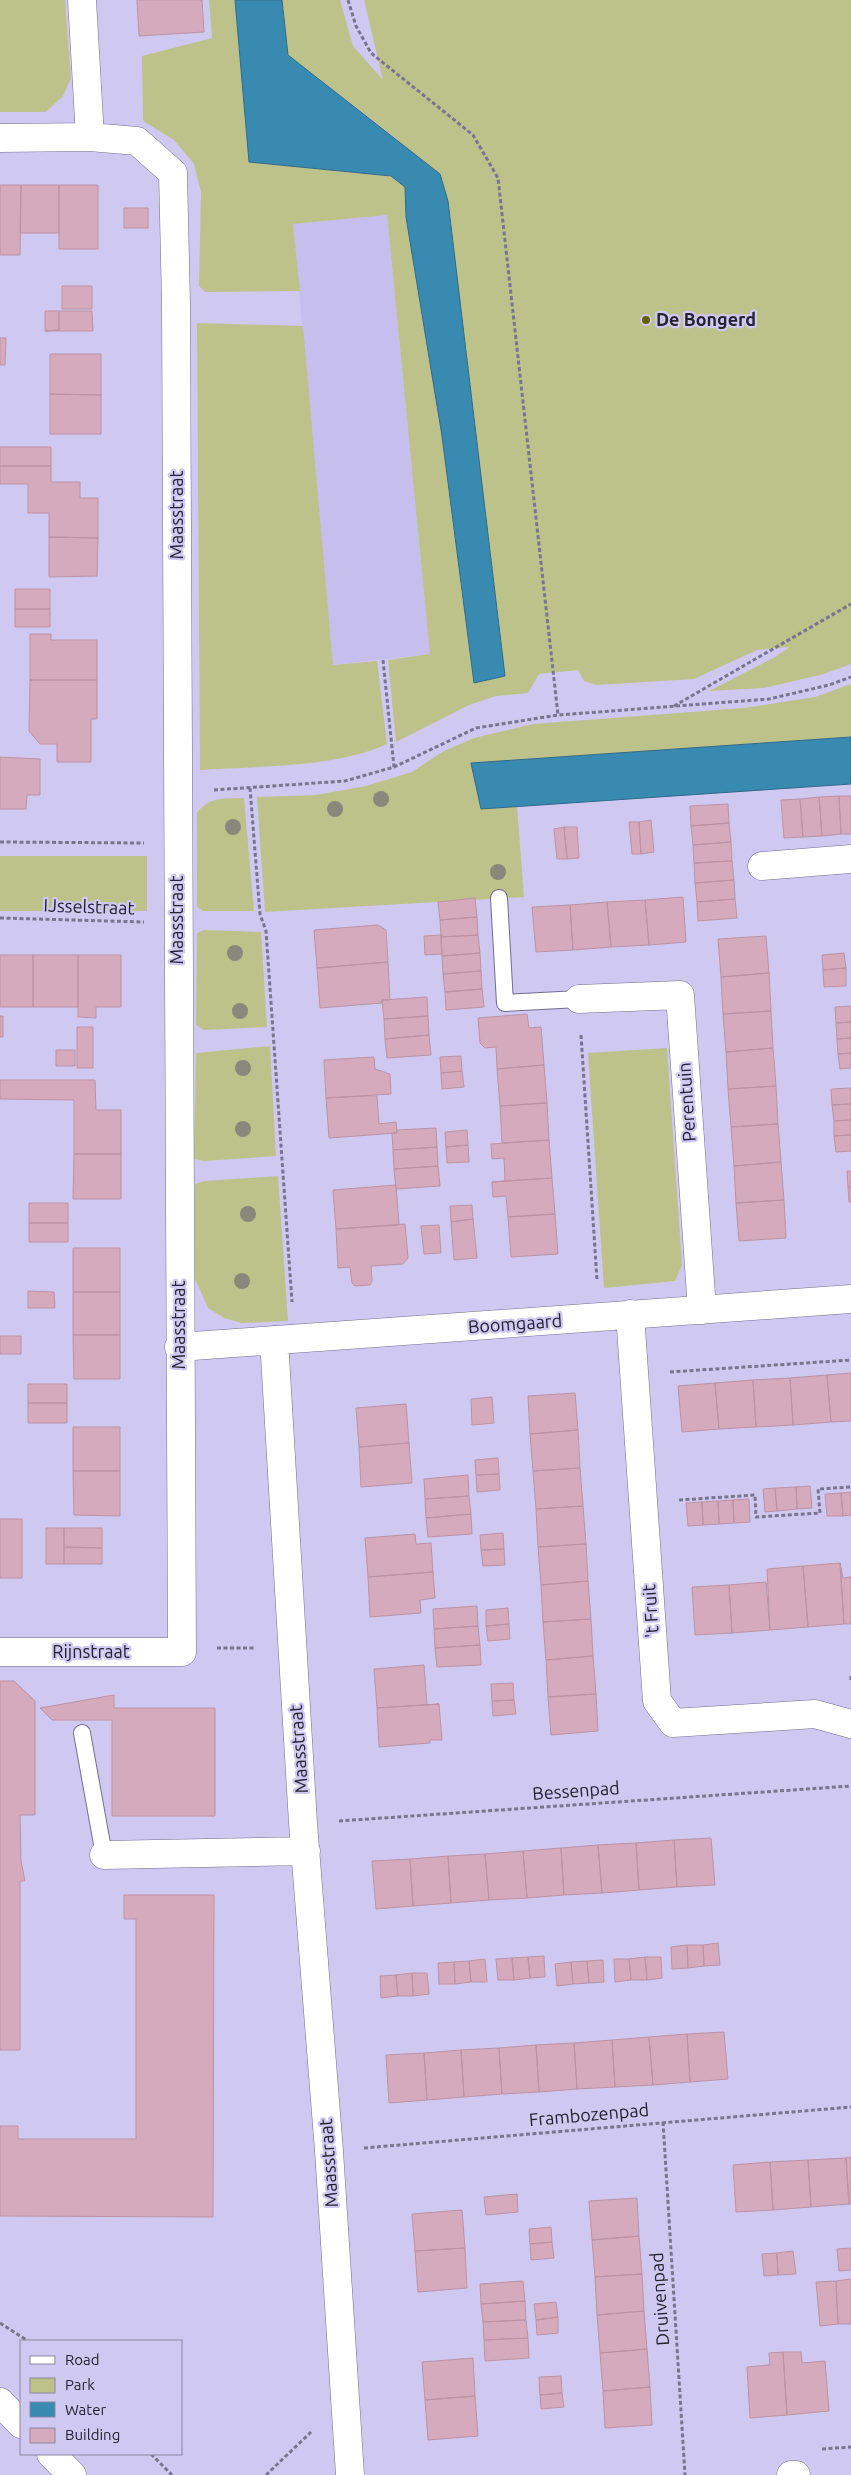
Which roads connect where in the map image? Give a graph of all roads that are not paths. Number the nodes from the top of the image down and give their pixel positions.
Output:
1 (82, 0) edge
2 (90, 137) junction
3 (0, 138) edge
4 (851, 859) edge
5 (762, 866) dead end
6 (498, 898) dead end
7 (579, 999) joint
8 (851, 1299) edge
9 (702, 1310) junction
10 (630, 1314) junction
11 (284, 1339) junction
12 (180, 1347) junction
13 (0, 1652) edge
14 (182, 1652) joint
15 (851, 1724) edge
16 (82, 1733) dead end
17 (306, 1851) junction
18 (104, 1855) joint
19 (0, 2402) edge
20 (20, 2423) edge
21 (52, 2455) edge
22 (72, 2475) edge
23 (350, 2475) edge
24 (791, 2475) edge
25 (796, 2475) edge

1 - 2 street
2 - 3 street, Maasstraat
2 - 12 street, Maasstraat
4 - 5 street
6 - 7 lane, Perentuin
7 - 9 street, Perentuin
8 - 9 street, Boomgaard
9 - 10 street, Boomgaard
10 - 11 street, Boomgaard
10 - 15 street, 't Fruit
11 - 12 street, Boomgaard
11 - 17 street, Maasstraat
12 - 14 street, Maasstraat
13 - 14 street, Rijnstraat
16 - 18 lane
17 - 18 street
17 - 23 street, Maasstraat
19 - 20 street
21 - 22 street
24 - 25 street

